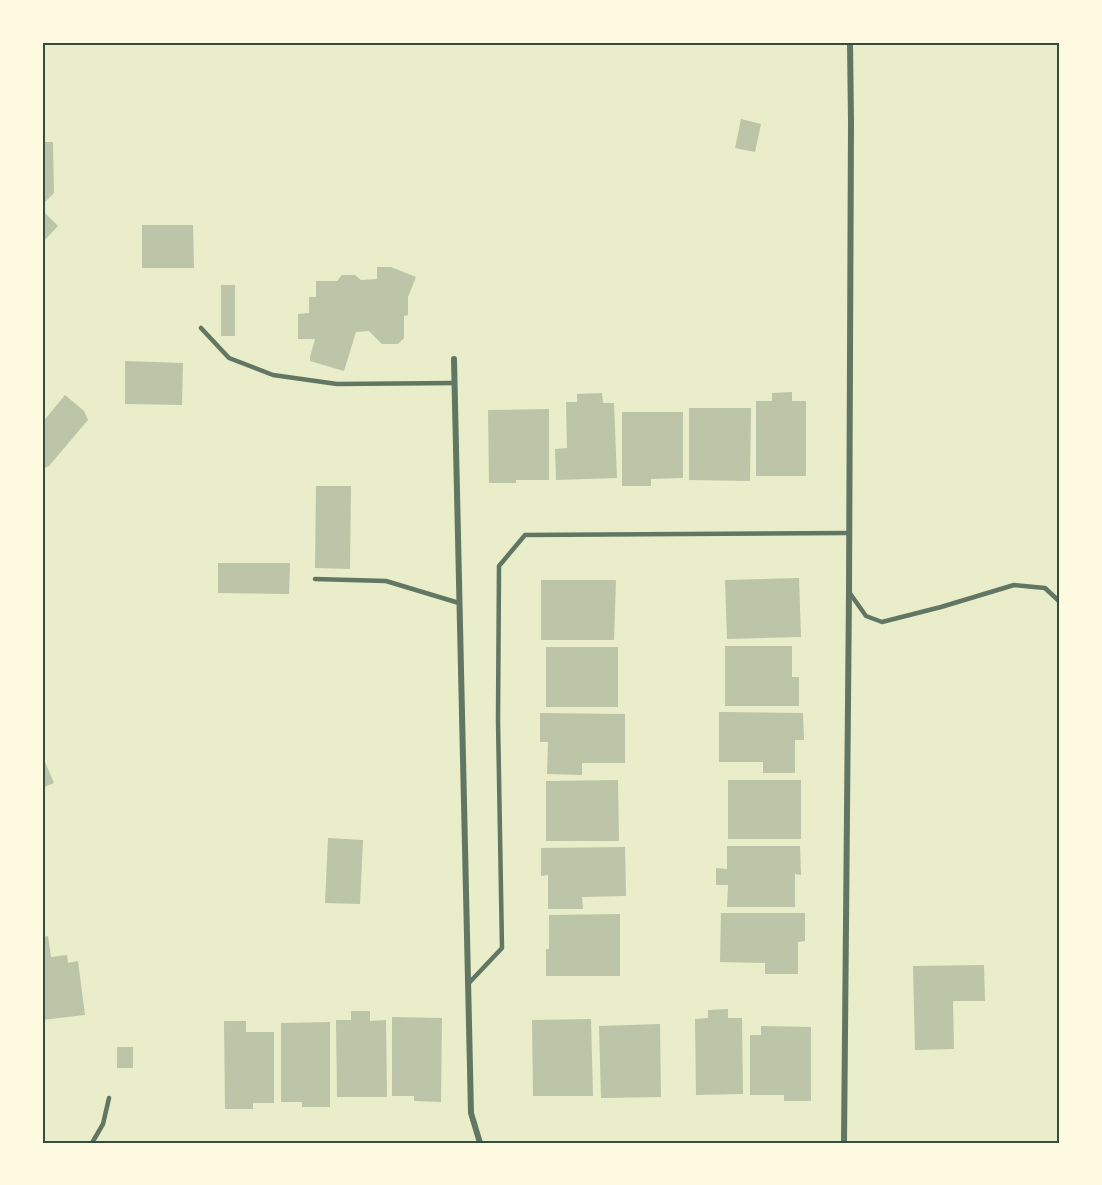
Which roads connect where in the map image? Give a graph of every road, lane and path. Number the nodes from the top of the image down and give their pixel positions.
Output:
1 (850, 42) edge
2 (201, 328) dead end
3 (454, 359) dead end
4 (454, 383) junction
5 (848, 532) junction
6 (315, 579) dead end
7 (849, 592) junction
8 (1060, 602) edge
9 (459, 603) junction
10 (468, 984) junction
11 (109, 1098) dead end
12 (92, 1143) edge
13 (480, 1143) edge
14 (844, 1143) edge

1 - 5 street
2 - 4 lane
3 - 4 street
4 - 9 street
5 - 7 street
5 - 10 lane
6 - 9 lane
7 - 8 lane
7 - 14 street
9 - 10 street
10 - 13 street
11 - 12 lane

